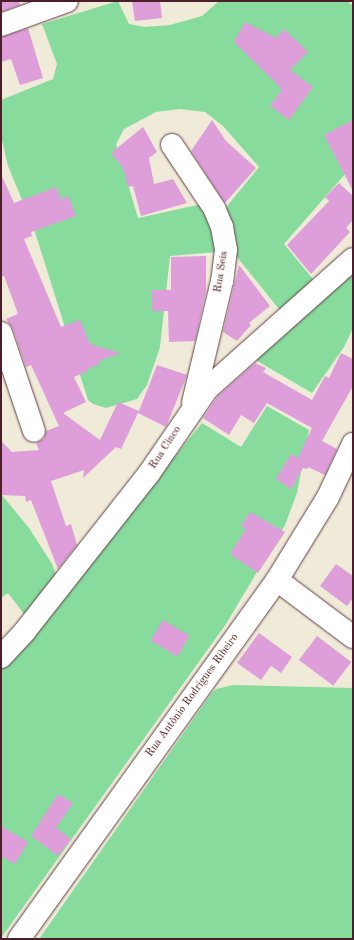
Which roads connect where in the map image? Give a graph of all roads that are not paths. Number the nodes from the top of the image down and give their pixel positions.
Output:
1 (67, 1) edge
2 (1, 25) edge
3 (172, 145) dead end
4 (353, 259) edge
5 (1, 333) edge
6 (191, 410) junction
7 (34, 431) dead end
8 (353, 444) edge
9 (276, 580) junction
10 (353, 637) edge
11 (1, 657) edge
12 (19, 939) edge

1 - 2 street
3 - 6 street, Rua Seis
4 - 6 street, Rua Cinco
5 - 7 street
6 - 11 street, Rua Cinco
8 - 9 street, Rua Antônio Rodrigues Ribeiro
9 - 10 street
9 - 12 street, Rua Antônio Rodrigues Ribeiro

